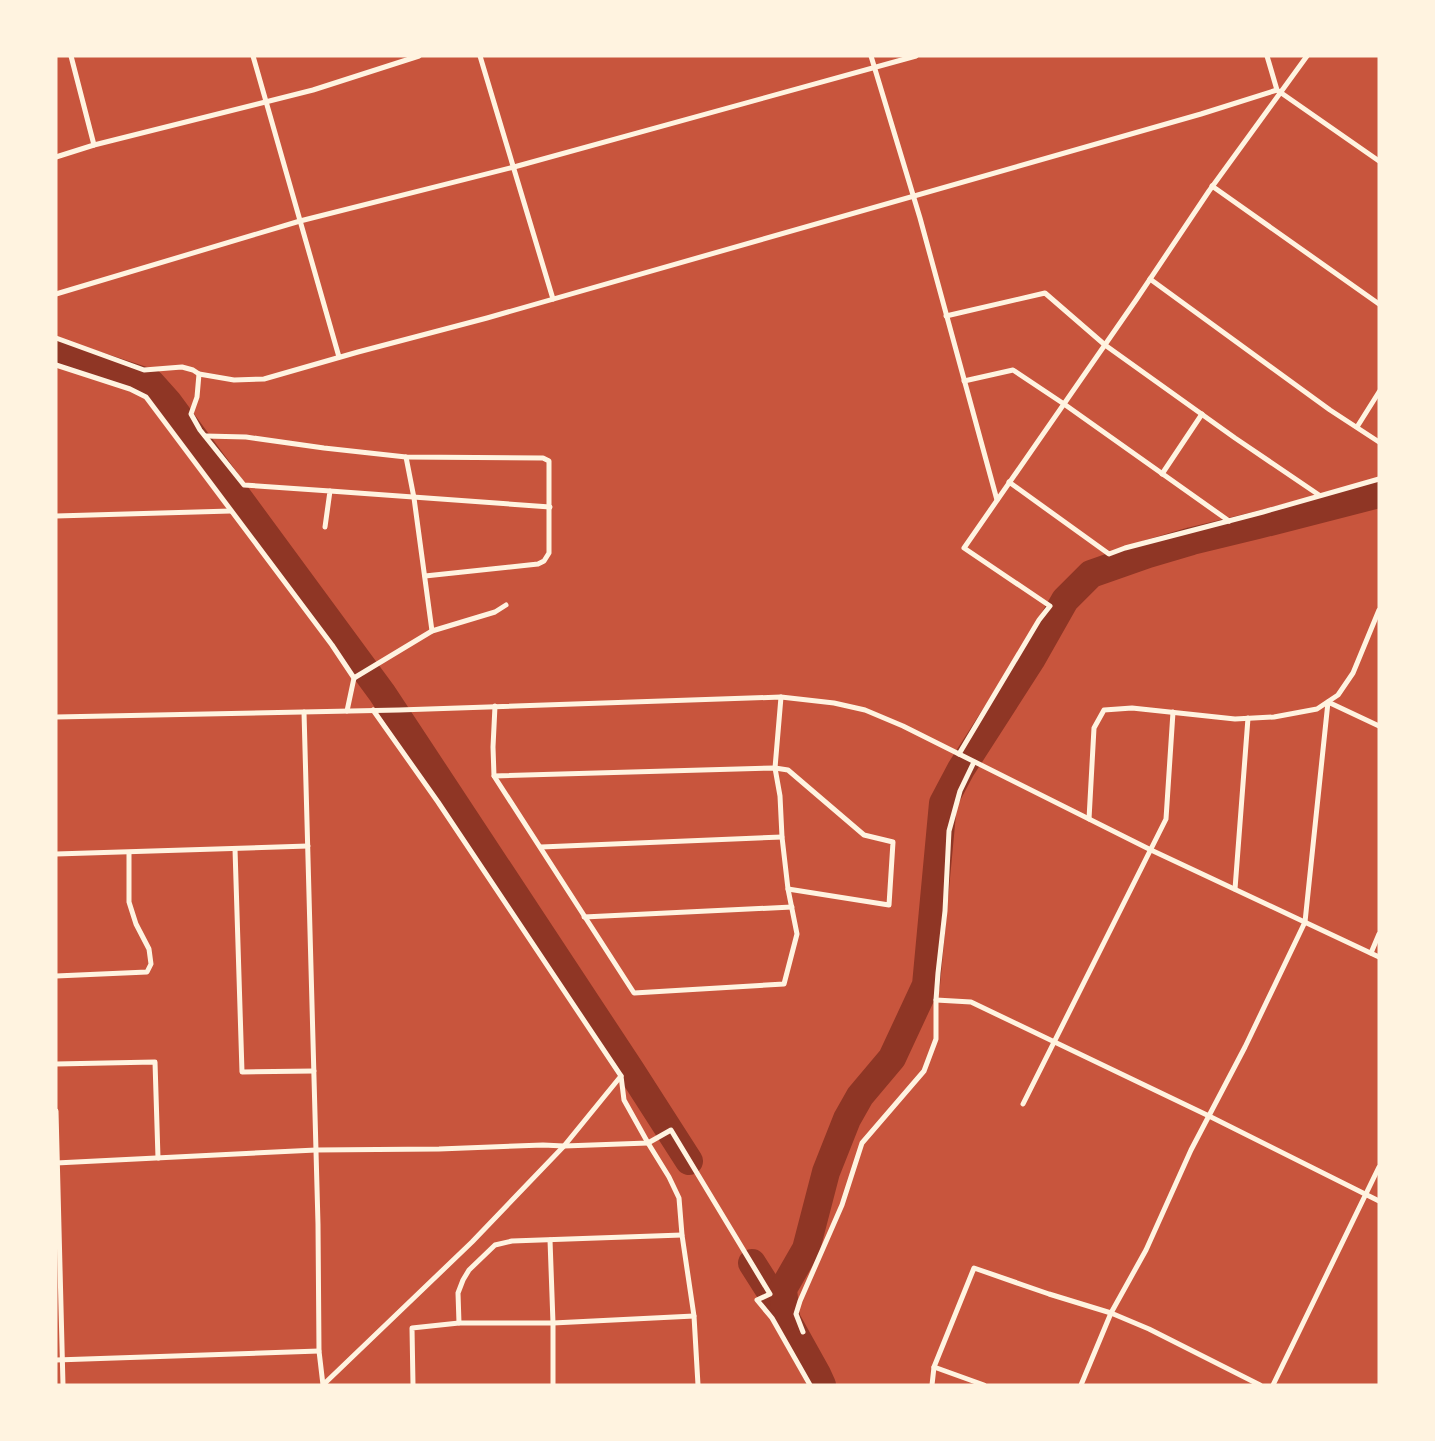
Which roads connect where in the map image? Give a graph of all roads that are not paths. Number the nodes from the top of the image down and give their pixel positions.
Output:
1 (71, 56) edge
2 (253, 56) edge
3 (419, 56) edge
4 (480, 56) edge
5 (871, 56) edge
6 (916, 56) edge
7 (1267, 56) edge
8 (1307, 56) edge
9 (875, 68) junction
10 (1279, 91) junction
11 (266, 102) junction
12 (94, 145) junction
13 (56, 157) edge
14 (1379, 161) edge
15 (514, 166) junction
16 (1212, 186) junction
17 (913, 196) junction
18 (300, 221) junction
19 (1150, 279) junction
20 (56, 294) edge
21 (553, 299) junction
22 (1379, 304) edge
23 (946, 316) junction
24 (56, 338) edge
25 (1105, 345) junction
26 (339, 357) junction
27 (56, 365) edge
28 (199, 374) junction
29 (964, 381) junction
30 (1379, 392) edge
31 (1064, 404) junction
32 (1202, 414) junction
33 (1356, 427) junction
34 (205, 436) junction
35 (1379, 442) edge
36 (406, 457) junction
37 (1162, 474) junction
38 (1379, 479) edge
39 (1009, 482) junction
40 (330, 491) junction
41 (1319, 495) junction
42 (414, 498) junction
43 (997, 500) junction
44 (550, 507) junction
45 (231, 511) junction
46 (56, 516) edge
47 (1229, 521) junction
48 (325, 527) dead end
49 (425, 576) junction
50 (506, 605) dead end
51 (1379, 610) edge
52 (432, 631) junction
53 (354, 678) junction
54 (781, 697) junction
55 (1328, 702) junction
56 (495, 706) junction
57 (373, 710) junction
58 (347, 711) junction
59 (304, 712) junction
60 (1173, 712) junction
61 (56, 717) edge
62 (1248, 718) junction
63 (1379, 726) edge
64 (959, 754) junction
65 (974, 762) junction
66 (774, 768) junction
67 (494, 776) junction
68 (1090, 818) junction
69 (782, 837) junction
70 (308, 846) junction
71 (541, 848) junction
72 (235, 849) junction
73 (1151, 850) junction
74 (129, 852) junction
75 (56, 854) edge
76 (788, 889) junction
77 (1235, 889) junction
78 (792, 907) junction
79 (584, 917) junction
80 (1305, 922) junction
81 (1379, 934) edge
82 (1371, 953) junction
83 (1379, 957) edge
84 (56, 976) edge
85 (936, 1000) junction
86 (1054, 1043) junction
87 (56, 1064) edge
88 (314, 1071) junction
89 (621, 1076) junction
90 (1023, 1104) dead end
91 (56, 1111) edge
92 (1209, 1116) junction
93 (648, 1143) junction
94 (564, 1146) junction
95 (316, 1150) junction
96 (158, 1158) junction
97 (57, 1163) edge
98 (1379, 1167) edge
99 (1366, 1194) junction
100 (1379, 1201) edge
101 (682, 1235) junction
102 (550, 1240) junction
103 (1111, 1313) junction
104 (694, 1316) junction
105 (459, 1323) junction
106 (553, 1323) junction
107 (803, 1332) dead end
108 (319, 1351) junction
109 (56, 1360) edge
110 (63, 1360) junction
111 (934, 1367) junction
112 (63, 1385) edge
113 (323, 1385) edge
114 (413, 1385) edge
115 (553, 1385) edge
116 (698, 1385) edge
117 (810, 1385) edge
118 (932, 1385) edge
119 (984, 1385) edge
120 (1081, 1385) edge
121 (1260, 1385) edge
122 (1273, 1385) edge

1 - 12 street
2 - 11 street
3 - 11 street
4 - 15 street
5 - 9 street
6 - 9 street
7 - 10 street
8 - 10 street
9 - 15 street
9 - 17 street
10 - 14 street
10 - 16 street
10 - 17 street
11 - 12 street
11 - 18 street
12 - 13 street
15 - 18 street
15 - 21 street
16 - 19 street
16 - 22 street
17 - 21 street
17 - 23 street
18 - 20 street
18 - 26 street
19 - 25 street
19 - 33 street
21 - 26 street
23 - 25 street
23 - 29 street
24 - 28 street
25 - 31 street
25 - 32 street
26 - 28 street
27 - 45 street
28 - 34 street
29 - 31 street
29 - 43 street
30 - 33 street
31 - 37 street
31 - 39 street
32 - 37 street
32 - 41 street
33 - 35 street
34 - 36 street
34 - 40 street
36 - 42 street
36 - 44 street
37 - 47 street
38 - 41 street
39 - 43 street
39 - 47 street
40 - 42 street
40 - 48 street
41 - 47 street
42 - 44 street
42 - 49 street
43 - 64 street
44 - 49 street
45 - 46 street
45 - 53 street
49 - 52 street
50 - 52 street
51 - 55 street
52 - 53 street
53 - 58 street
54 - 56 street
54 - 64 street
54 - 66 street
55 - 62 street
55 - 63 street
55 - 80 street
56 - 57 street
56 - 67 street
57 - 58 street
57 - 89 street
58 - 59 street
59 - 61 street
59 - 70 street
60 - 62 street
60 - 68 street
60 - 73 street
62 - 77 street
64 - 65 street
65 - 68 street
65 - 85 street
66 - 67 street
66 - 69 street
66 - 76 street
67 - 71 street
68 - 73 street
69 - 71 street
69 - 76 street
70 - 72 street
70 - 88 street
71 - 79 street
72 - 74 street
72 - 88 street
73 - 77 street
73 - 86 street
74 - 75 street
74 - 84 street
76 - 78 street
77 - 80 street
78 - 79 street
78 - 79 street
80 - 82 street
80 - 92 street
81 - 82 street
82 - 83 street
85 - 86 street
85 - 107 street
86 - 90 street
86 - 92 street
87 - 96 street
88 - 95 street
89 - 93 street
89 - 94 street
91 - 97 street
92 - 99 street
92 - 103 street
93 - 94 street
93 - 101 street
93 - 117 street
94 - 95 street
94 - 113 street
95 - 96 street
95 - 108 street
96 - 97 street
97 - 110 street
98 - 99 street
99 - 100 street
99 - 122 street
101 - 102 street
101 - 104 street
102 - 105 street
102 - 106 street
103 - 111 street
103 - 120 street
103 - 121 street
104 - 106 street
104 - 116 street
105 - 106 street
105 - 114 street
106 - 115 street
108 - 110 street
108 - 113 street
109 - 110 street
110 - 112 street
111 - 118 street
111 - 119 street

